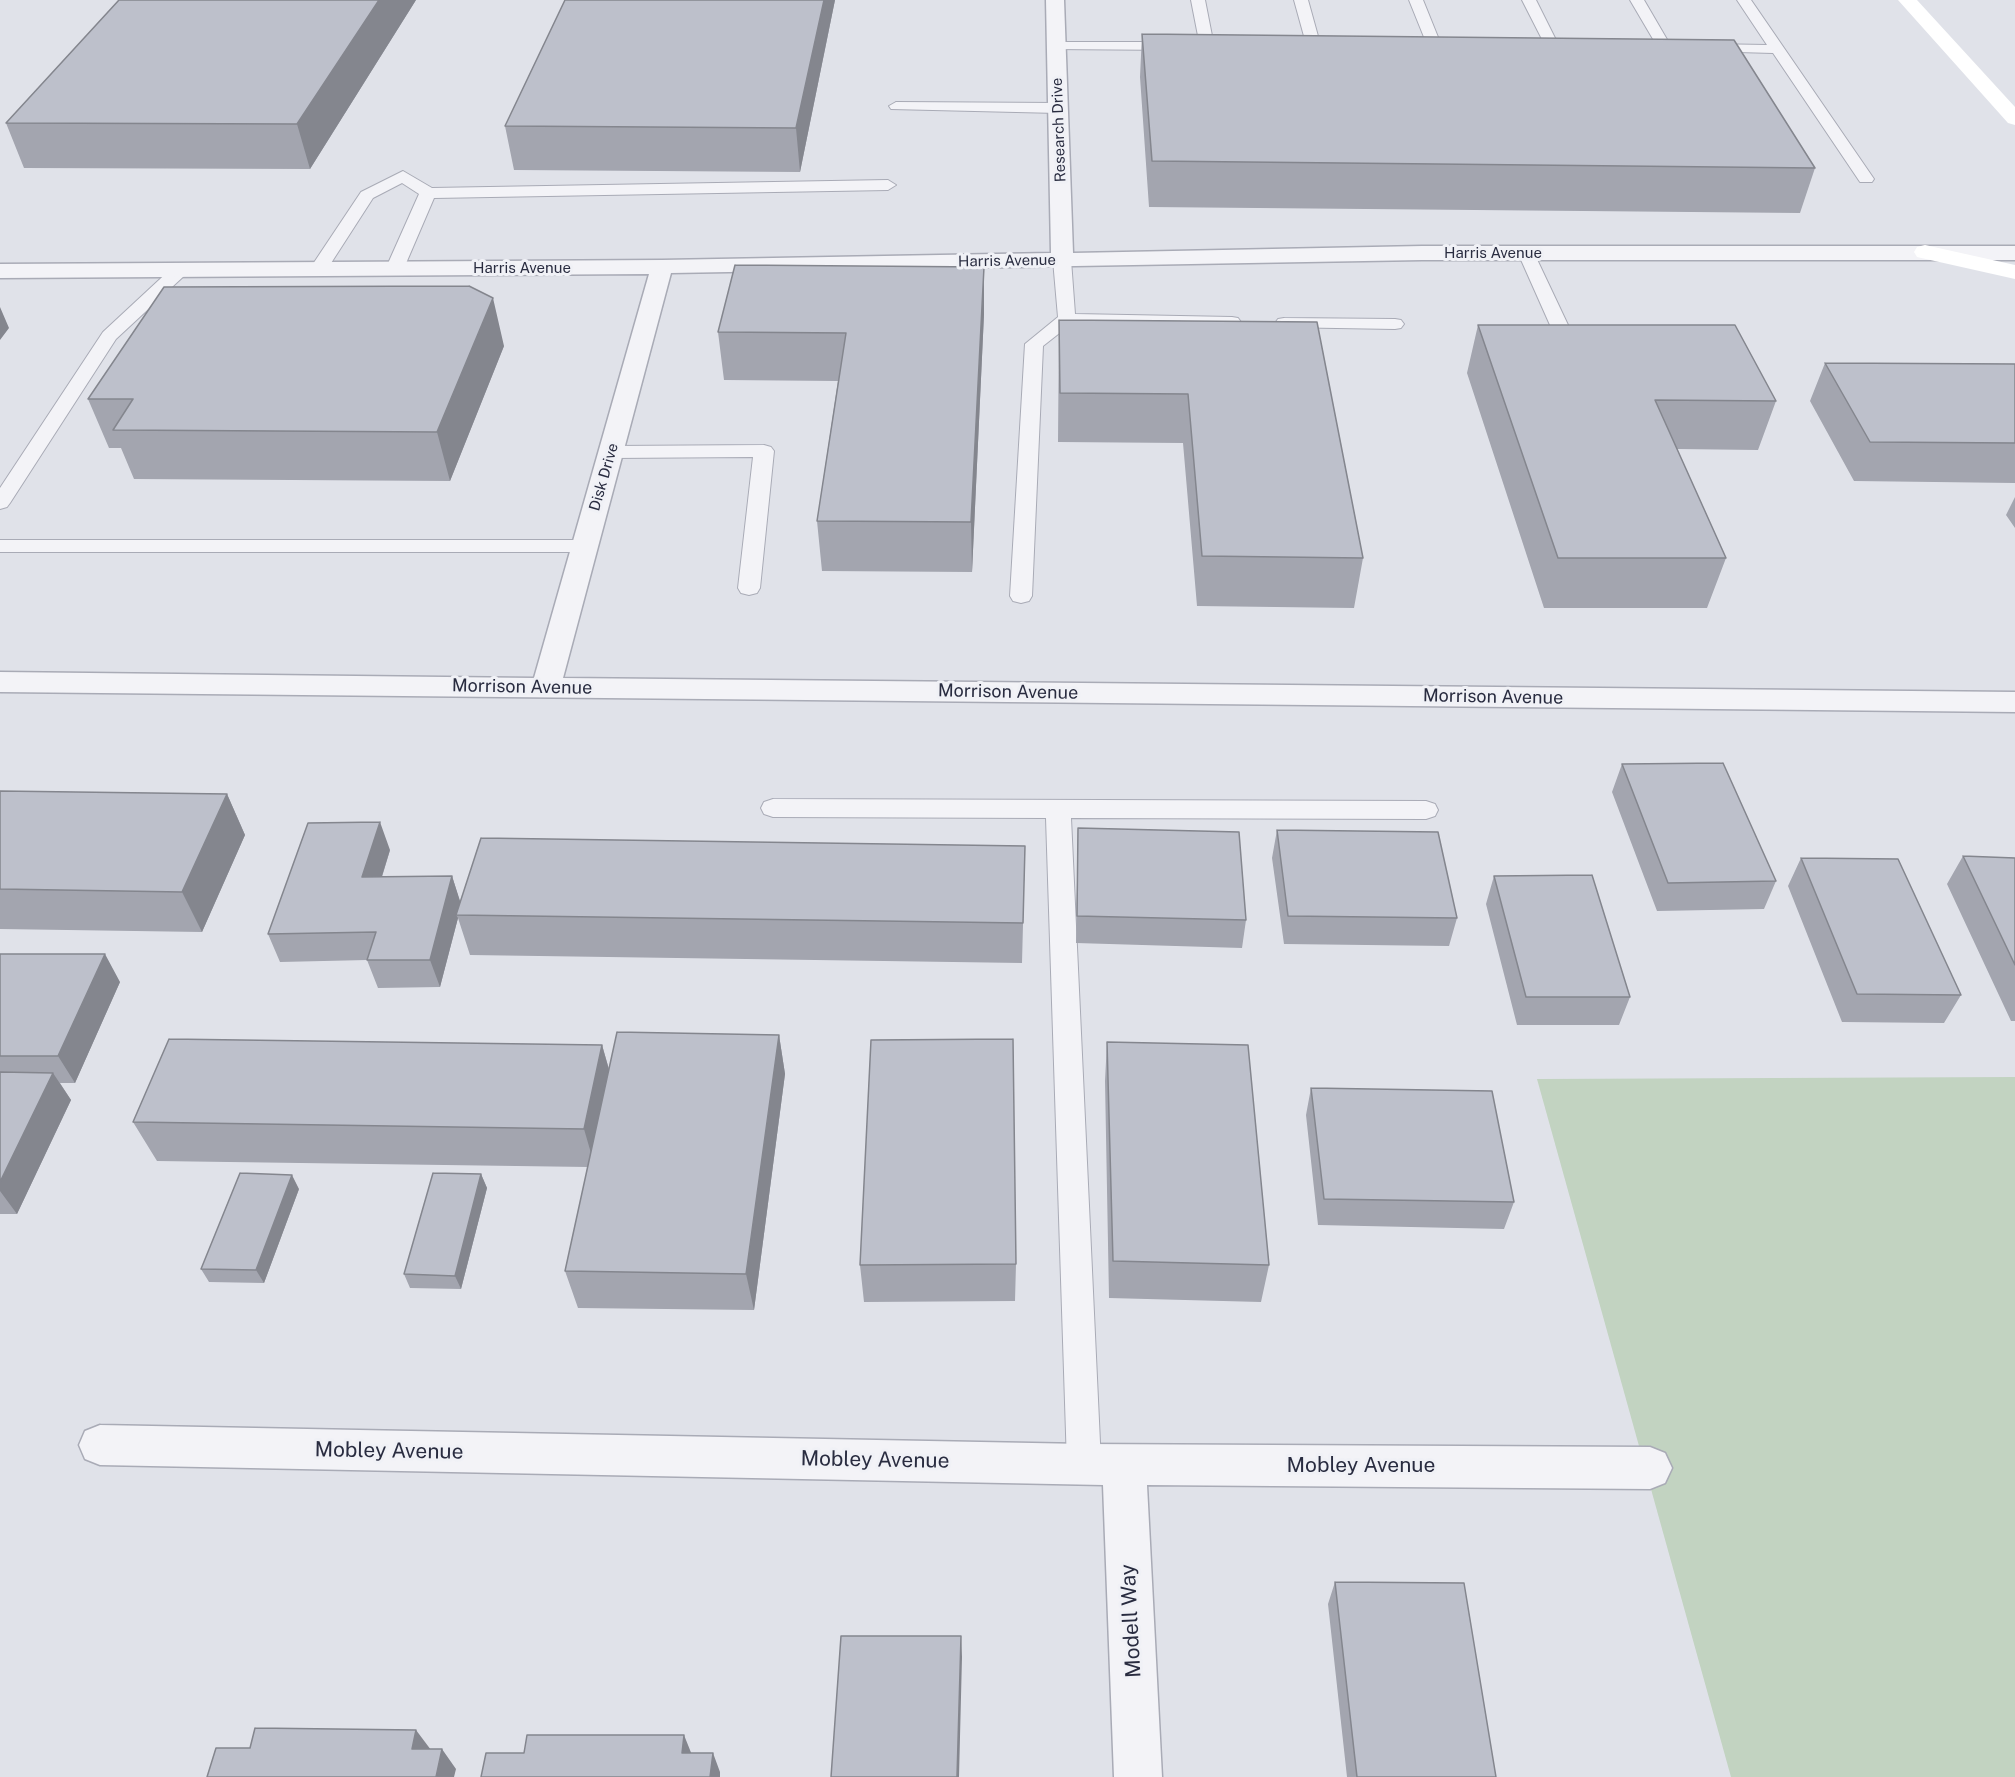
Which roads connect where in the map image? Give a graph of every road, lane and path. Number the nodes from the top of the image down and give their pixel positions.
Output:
1 (1055, 0) edge
2 (1198, 0) edge
3 (1301, 0) edge
4 (1416, 0) edge
5 (1529, 0) edge
6 (1636, 0) edge
7 (1744, 0) edge
8 (1907, 0) edge
9 (1056, 46) junction
10 (1314, 47) edge
11 (1436, 47) edge
12 (1553, 48) edge
13 (1643, 48) edge
14 (1676, 48) junction
15 (1778, 49) junction
16 (896, 106) dead end
17 (1058, 108) junction
18 (2015, 119) edge
19 (1866, 179) dead end
20 (888, 185) dead end
21 (428, 193) junction
22 (1925, 252) junction
23 (1526, 253) junction
24 (2015, 253) edge
25 (1062, 260) junction
26 (662, 267) junction
27 (395, 268) junction
28 (318, 270) junction
29 (0, 271) edge
30 (179, 271) junction
31 (2015, 272) edge
32 (1067, 319) junction
33 (1395, 324) dead end
34 (1559, 325) edge
35 (612, 452) junction
36 (0, 503) edge
37 (0, 546) edge
38 (585, 546) junction
39 (749, 588) dead end
40 (1021, 596) dead end
41 (0, 682) edge
42 (546, 688) junction
43 (2015, 702) edge
44 (773, 808) dead end
45 (1058, 809) junction
46 (1426, 810) dead end
47 (100, 1445) dead end
48 (1104, 1464) junction
49 (1650, 1468) dead end
50 (1138, 1777) edge

1 - 9 street, Research Drive
2 - 9 lane
3 - 10 lane
4 - 11 lane
5 - 12 lane
6 - 14 lane
7 - 15 lane
8 - 18 main road
9 - 17 street, Research Drive
13 - 14 lane
14 - 15 lane
15 - 19 lane
16 - 17 lane
17 - 25 street, Research Drive
20 - 21 lane
21 - 27 lane
21 - 28 lane
22 - 23 street, Harris Avenue
22 - 24 street, Harris Avenue
22 - 31 main road
23 - 25 street, Harris Avenue
23 - 34 lane
25 - 26 street, Harris Avenue
25 - 32 lane
26 - 27 street, Harris Avenue
26 - 35 street, Disk Drive
27 - 28 street, Harris Avenue
28 - 30 street, Harris Avenue
29 - 30 street, Harris Avenue
30 - 36 lane
32 - 33 lane
32 - 40 lane
35 - 38 street, Disk Drive
35 - 39 lane
37 - 38 lane
38 - 42 street, Disk Drive
41 - 42 street, Morrison Avenue
42 - 43 street, Morrison Avenue
44 - 45 lane
45 - 46 lane
45 - 48 lane
47 - 48 street, Mobley Avenue
48 - 49 street, Mobley Avenue
48 - 50 street, Modell Way

